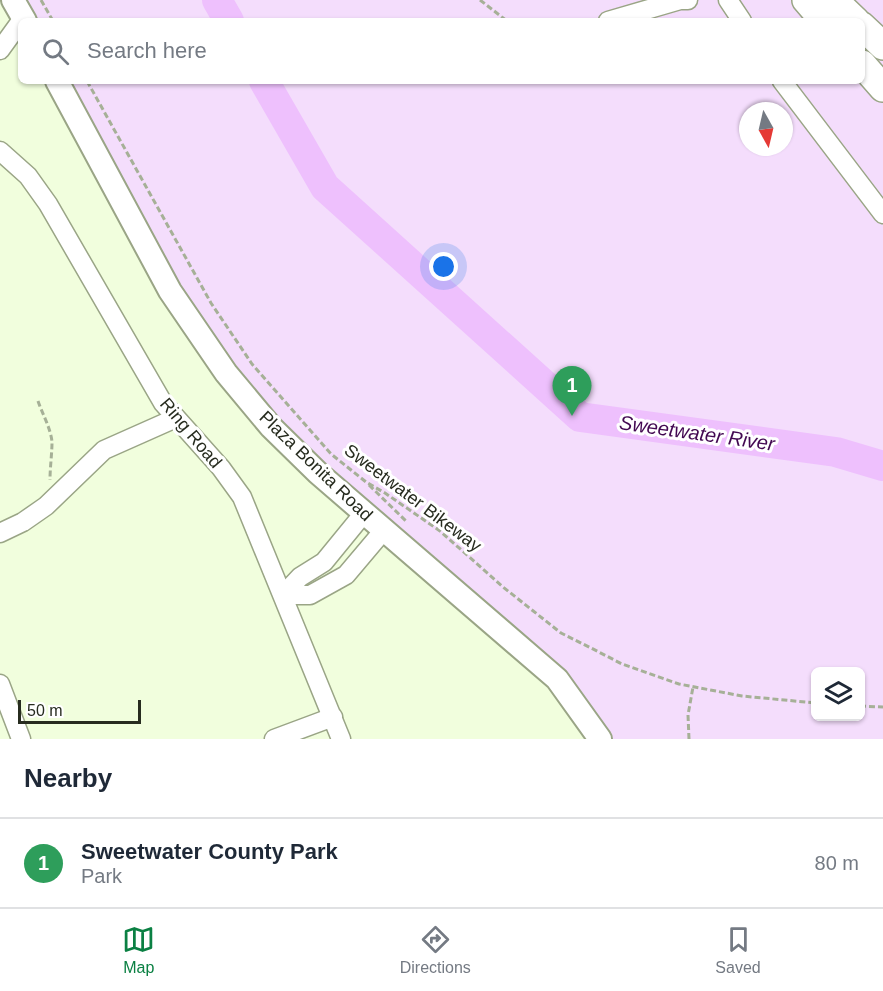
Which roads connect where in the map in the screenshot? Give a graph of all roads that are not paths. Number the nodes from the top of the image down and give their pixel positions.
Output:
1 (688, 0) edge
2 (728, 0) edge
3 (806, 0) edge
4 (834, 0) edge
5 (21, 16) edge
6 (618, 18) edge
7 (740, 18) edge
8 (821, 18) edge
9 (853, 18) edge
10 (18, 21) edge
11 (0, 27) edge
12 (865, 29) edge
13 (883, 46) edge
14 (0, 50) edge
15 (865, 67) edge
16 (59, 84) edge
17 (784, 84) edge
18 (883, 88) edge
19 (0, 151) edge
20 (883, 214) edge
21 (176, 418) junction
22 (364, 513) junction
23 (384, 530) junction
24 (0, 533) edge
25 (283, 595) junction
26 (0, 684) edge
27 (333, 717) junction
28 (21, 739) edge
29 (274, 739) edge
30 (342, 739) edge
31 (600, 739) edge

1 - 6 lane
2 - 7 lane
3 - 8 highway
4 - 9 highway
5 - 11 lane
10 - 14 lane
12 - 13 highway
15 - 18 highway
16 - 22 main road, Plaza Bonita Road
17 - 20 lane
19 - 21 lane, Ring Road
21 - 24 lane
21 - 25 lane, Ring Road
22 - 23 main road, Plaza Bonita Road
22 - 25 lane
23 - 25 lane
23 - 31 main road, Plaza Bonita Road
25 - 27 lane, Ring Road
26 - 28 lane
27 - 29 lane
27 - 30 lane, Ring Road

